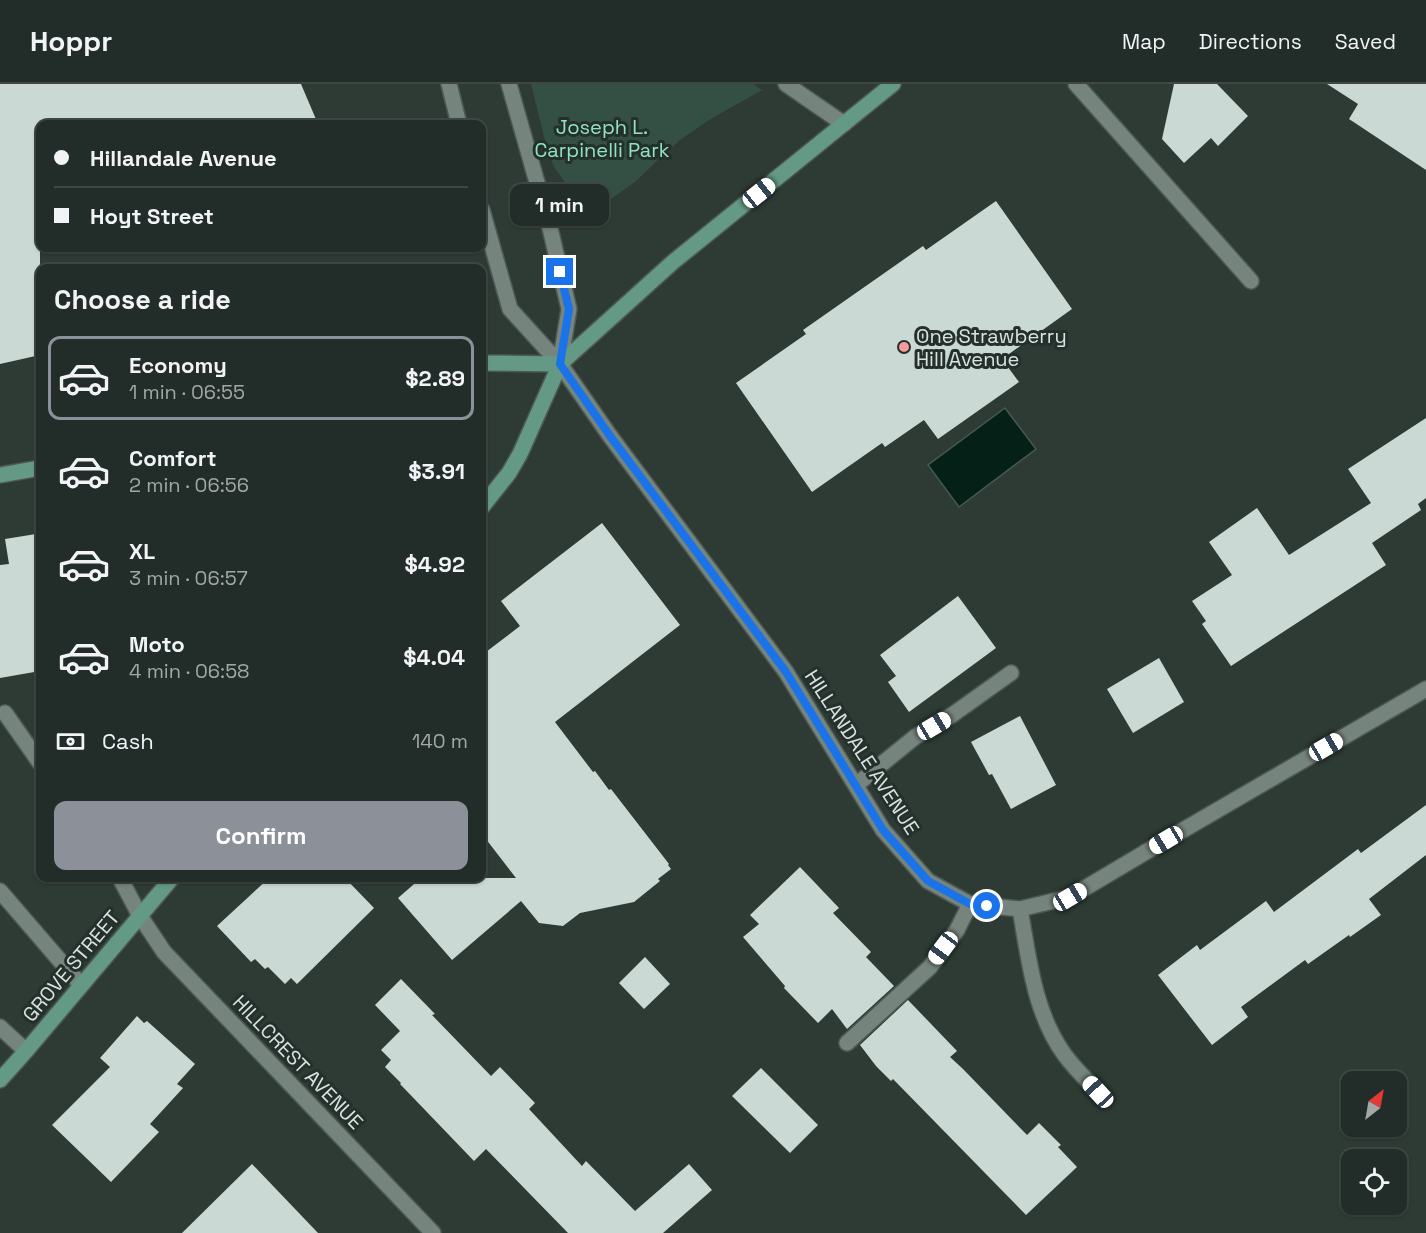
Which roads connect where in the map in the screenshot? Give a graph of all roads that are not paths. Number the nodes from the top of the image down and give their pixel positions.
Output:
1 (449, 84) edge
2 (509, 84) edge
3 (786, 84) edge
4 (893, 84) edge
5 (1076, 84) edge
6 (458, 120) edge
7 (844, 124) junction
8 (486, 224) edge
9 (1251, 281) dead end
10 (486, 363) edge
11 (560, 364) junction
12 (36, 469) edge
13 (0, 475) edge
14 (486, 502) edge
15 (1011, 673) dead end
16 (1426, 689) edge
17 (5, 713) dead end
18 (36, 757) edge
19 (855, 785) junction
20 (122, 882) edge
21 (169, 882) edge
22 (0, 891) edge
23 (970, 904) junction
24 (1020, 909) junction
25 (140, 916) junction
26 (81, 985) junction
27 (0, 1027) edge
28 (847, 1043) dead end
29 (26, 1052) junction
30 (0, 1080) edge
31 (1098, 1092) dead end
32 (433, 1233) edge

1 - 6 street
2 - 11 street
3 - 7 street
4 - 7 main road
5 - 9 street
7 - 11 main road
8 - 11 street, HILLANDALE AVENUE
10 - 11 main road
11 - 14 main road
11 - 19 street, HILLANDALE AVENUE
12 - 13 main road
15 - 19 street
16 - 24 street, HILLANDALE AVENUE
17 - 18 street
19 - 23 street, HILLANDALE AVENUE
20 - 25 street, HILLCREST AVENUE
21 - 25 main road, GROVE STREET
22 - 26 street
23 - 24 street, HILLANDALE AVENUE
23 - 28 street
24 - 31 street
25 - 26 main road, GROVE STREET
25 - 32 street, HILLCREST AVENUE
26 - 29 main road, GROVE STREET
27 - 29 street
29 - 30 main road, GROVE STREET

